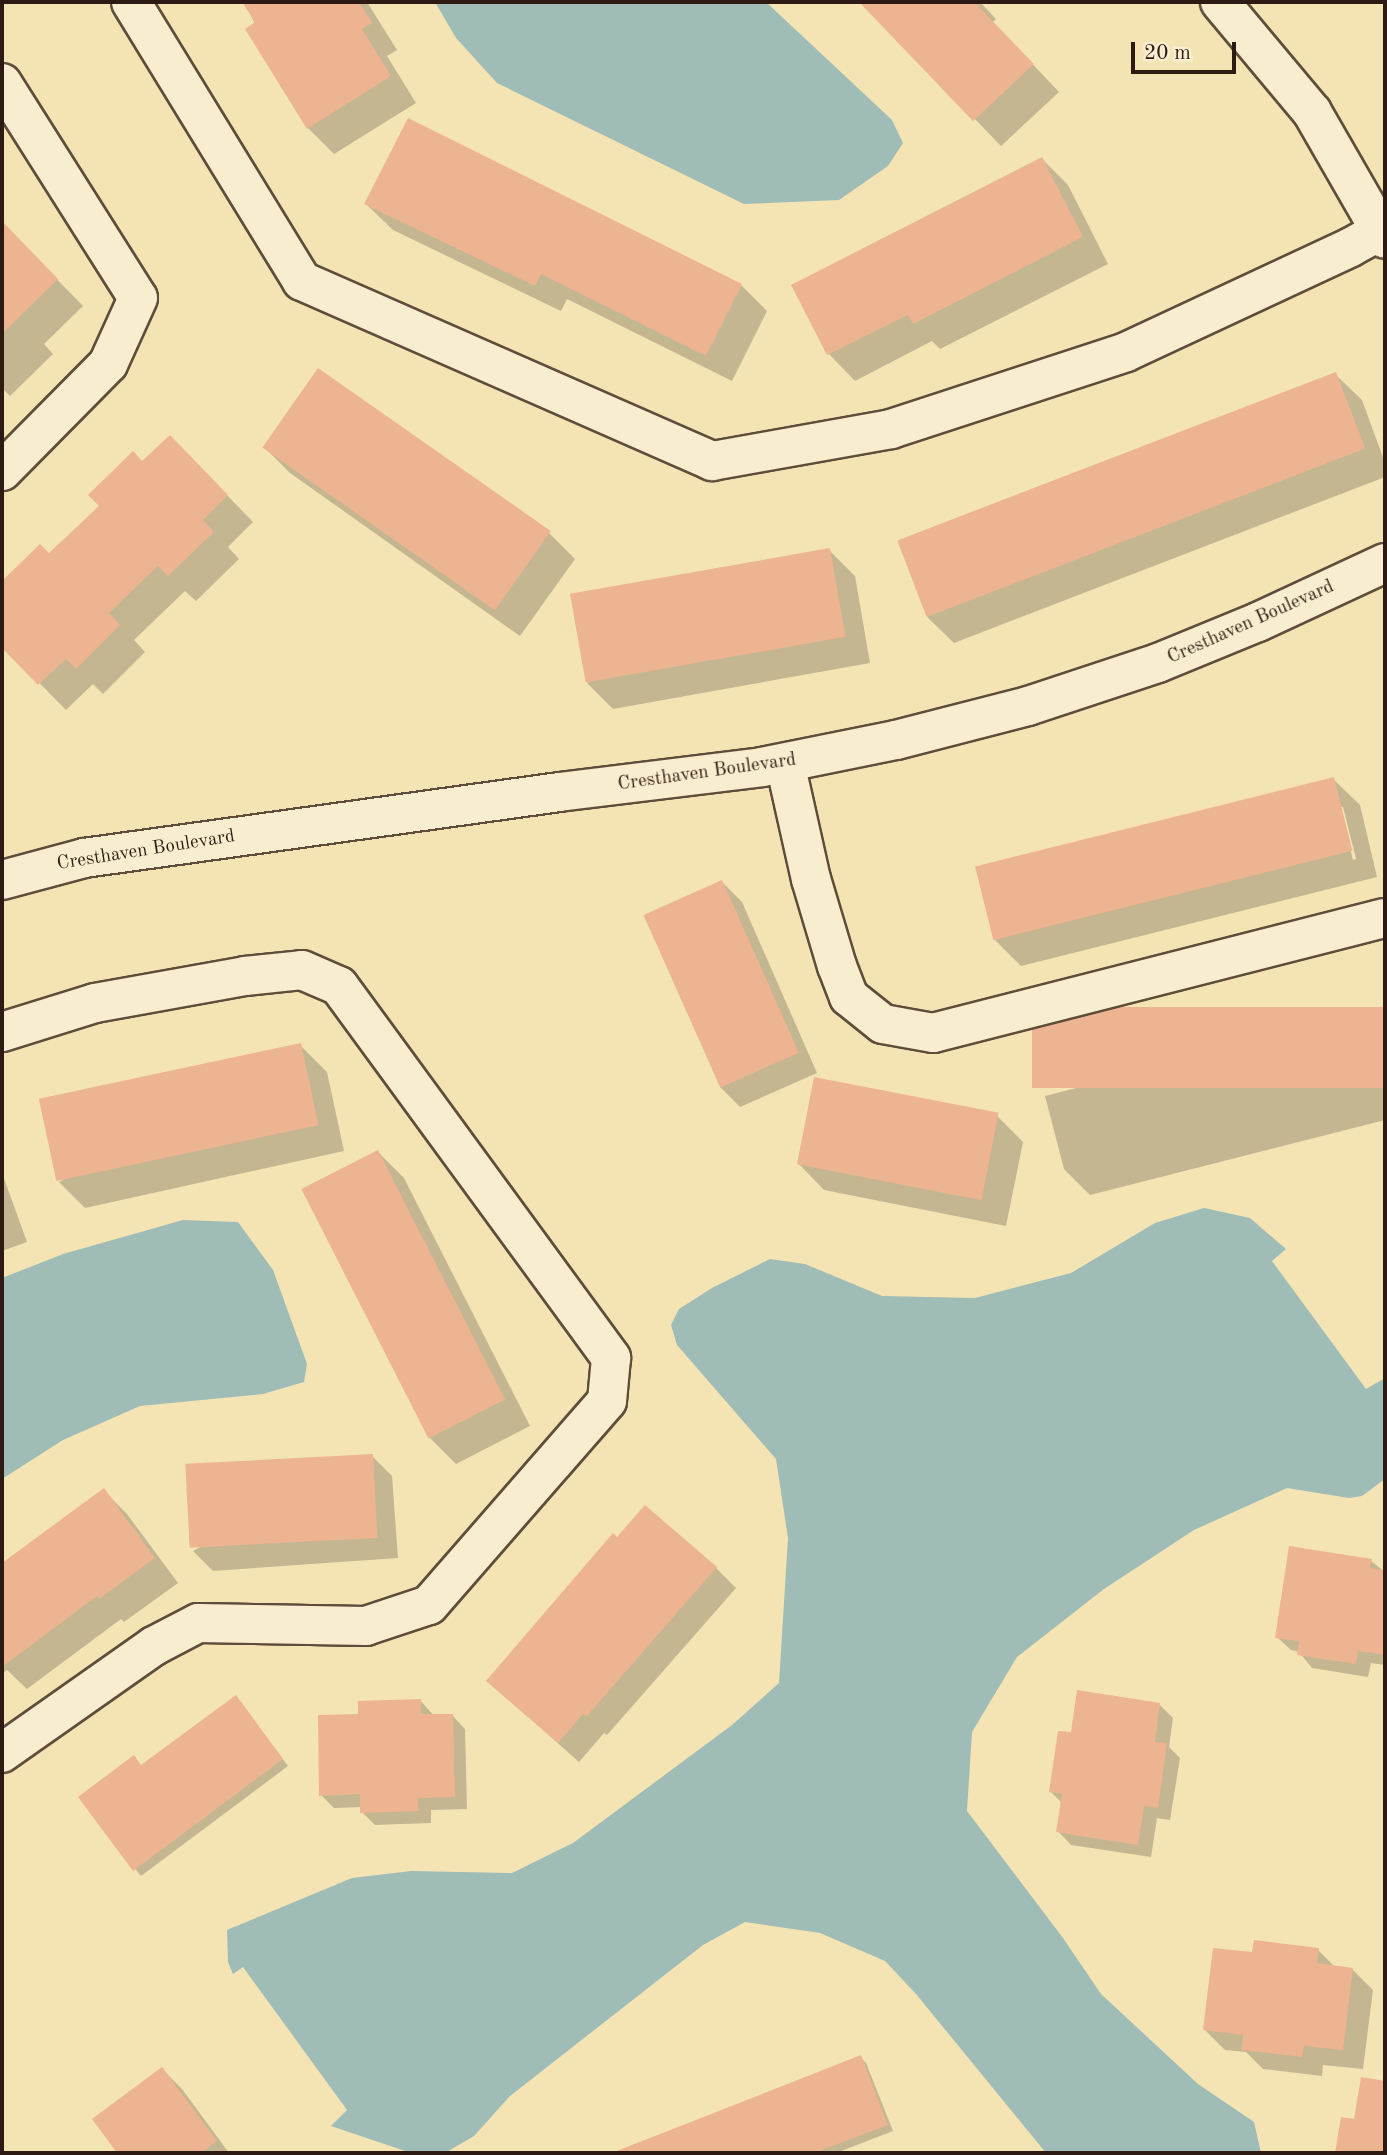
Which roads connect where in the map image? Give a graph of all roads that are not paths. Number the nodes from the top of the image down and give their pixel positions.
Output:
1 (131, 2) edge
2 (1220, 2) edge
3 (2, 83) edge
4 (1384, 232) edge
5 (2, 471) edge
6 (1385, 563) edge
7 (785, 763) junction
8 (2, 880) edge
9 (1385, 918) edge
10 (2, 1032) edge
11 (2, 1753) edge

1 - 4 street
2 - 4 street
3 - 5 street
6 - 7 street, Cresthaven Boulevard
7 - 8 street, Cresthaven Boulevard
7 - 9 street
10 - 11 street

